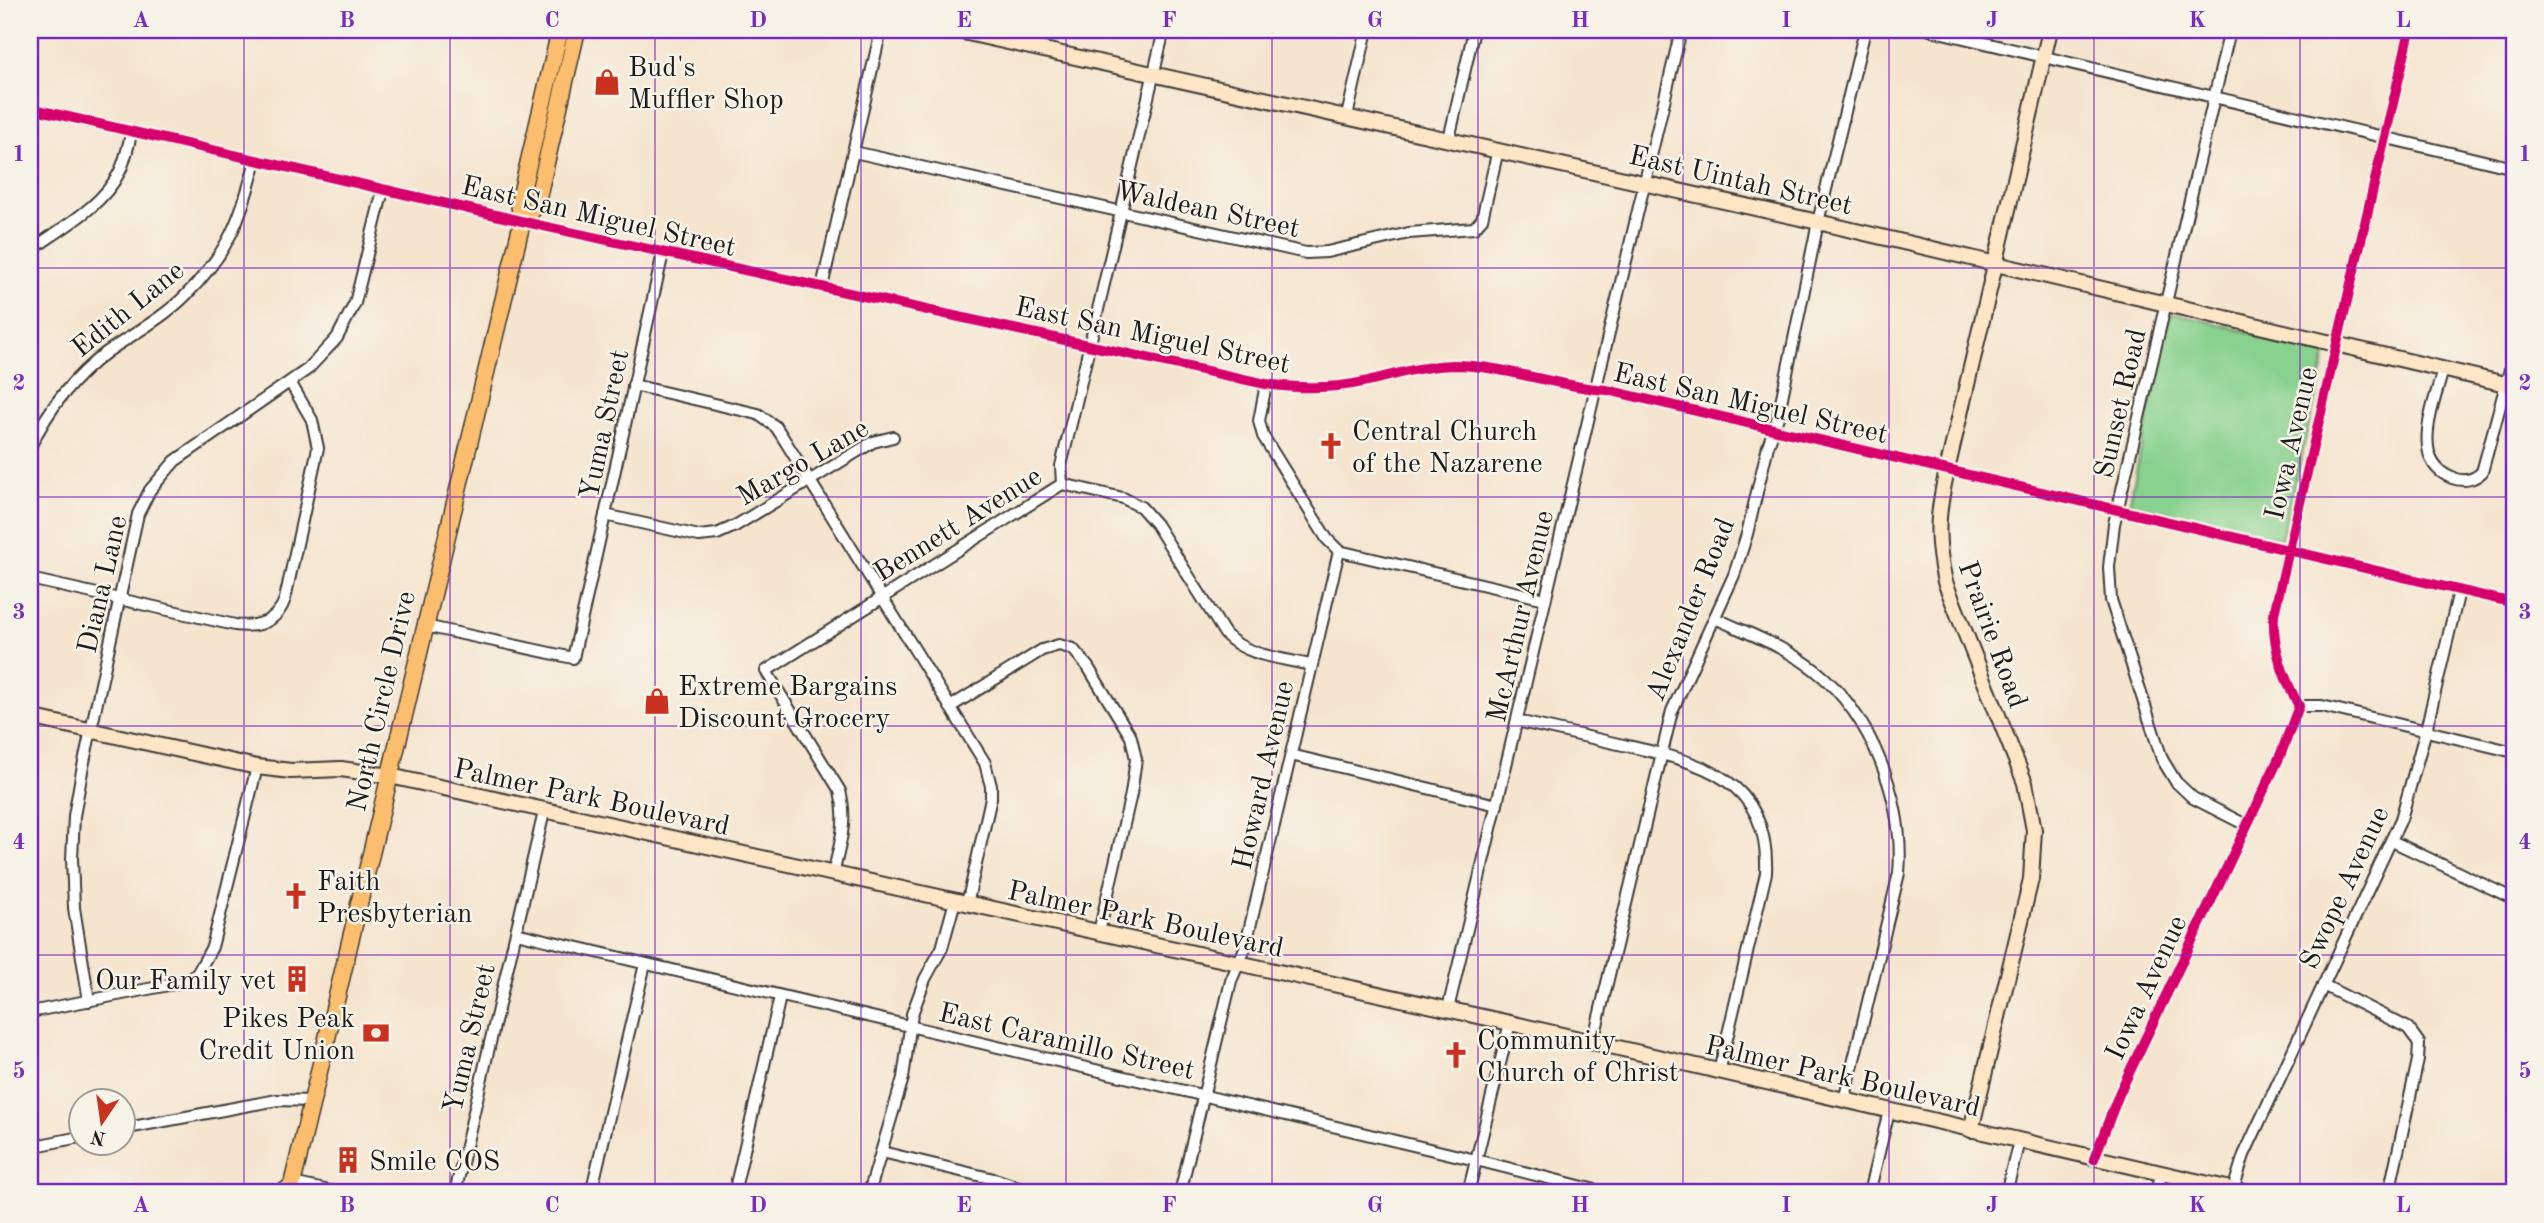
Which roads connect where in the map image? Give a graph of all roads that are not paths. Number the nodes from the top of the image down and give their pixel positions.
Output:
1 (560, 30) edge
2 (577, 30) edge
3 (881, 30) edge
4 (954, 30) edge
5 (1164, 30) edge
6 (1367, 30) edge
7 (1474, 30) edge
8 (1681, 30) edge
9 (1865, 30) edge
10 (1930, 30) edge
11 (2050, 30) edge
12 (2230, 30) edge
13 (2410, 30) edge
14 (2044, 57) junction
15 (1154, 73) junction
16 (2214, 97) junction
17 (30, 108) edge
18 (1347, 116) junction
19 (132, 131) junction
20 (2385, 137) junction
21 (1449, 139) junction
22 (1498, 150) junction
23 (854, 152) junction
24 (256, 160) junction
25 (2514, 168) edge
26 (1644, 183) junction
27 (383, 190) junction
28 (1122, 214) junction
29 (522, 222) junction
30 (1818, 222) junction
31 (30, 251) edge
32 (663, 253) junction
33 (1995, 263) junction
34 (822, 287) junction
35 (2166, 304) junction
36 (2336, 344) junction
37 (1090, 345) junction
38 (2514, 355) edge
39 (2444, 369) junction
40 (290, 382) junction
41 (1266, 384) junction
42 (634, 385) junction
43 (2510, 385) edge
44 (1596, 390) junction
45 (1773, 430) junction
46 (893, 436) dead end
47 (30, 447) edge
48 (1947, 470) junction
49 (810, 481) junction
50 (1062, 484) junction
51 (2118, 511) junction
52 (605, 515) junction
53 (734, 526) joint
54 (1339, 551) junction
55 (2288, 551) junction
56 (30, 579) edge
57 (2459, 591) junction
58 (881, 598) junction
59 (120, 599) junction
60 (1545, 599) junction
61 (2514, 603) edge
62 (1715, 618) junction
63 (425, 626) junction
64 (1311, 665) junction
65 (2299, 706) junction
66 (950, 707) junction
67 (30, 717) edge
68 (1517, 721) junction
69 (92, 730) junction
70 (2426, 730) junction
71 (2510, 751) dead end
72 (1661, 753) junction
73 (1291, 755) junction
74 (257, 767) junction
75 (390, 776) junction
76 (1497, 805) junction
77 (544, 812) junction
78 (2246, 825) junction
79 (2392, 841) junction
80 (833, 874) junction
81 (2514, 899) edge
82 (961, 903) junction
83 (1099, 932) junction
84 (516, 933) junction
85 (645, 964) junction
86 (1237, 964) junction
87 (2323, 985) junction
88 (780, 997) junction
89 (89, 1001) junction
90 (1448, 1009) junction
91 (30, 1012) edge
92 (1510, 1023) junction
93 (911, 1027) junction
94 (1593, 1042) junction
95 (1719, 1072) junction
96 (1204, 1096) junction
97 (312, 1101) junction
98 (1844, 1101) junction
99 (1889, 1111) junction
100 (136, 1126) edge
101 (1971, 1130) junction
102 (66, 1140) edge
103 (2019, 1140) junction
104 (30, 1147) edge
105 (882, 1152) junction
106 (2094, 1159) junction
107 (1476, 1160) junction
108 (2161, 1174) junction
109 (291, 1188) edge
110 (2233, 1190) junction
111 (316, 1191) edge
112 (277, 1193) edge
113 (339, 1193) edge
114 (455, 1193) edge
115 (591, 1193) edge
116 (734, 1193) edge
117 (869, 1193) edge
118 (1035, 1193) edge
119 (1180, 1193) edge
120 (1468, 1193) edge
121 (1607, 1193) edge
122 (1869, 1193) edge
123 (2006, 1193) edge
124 (2157, 1193) edge
125 (2248, 1193) edge
126 (2389, 1193) edge

1 - 29 main road, North Circle Drive
2 - 29 main road, North Circle Drive
3 - 23 street
4 - 15 main road, East Uintah Street
5 - 15 street, Bennett Avenue
6 - 18 street
7 - 21 street
8 - 26 street, McArthur Avenue
9 - 30 street, Alexander Road
10 - 14 street
11 - 14 main road, Prairie Road
12 - 16 street, Sunset Road
13 - 20 street, Iowa Avenue
14 - 16 street
14 - 33 main road, Prairie Road
15 - 18 main road, East Uintah Street
15 - 28 street, Bennett Avenue
16 - 20 street
16 - 35 street, Sunset Road
17 - 19 street, East San Miguel Street
18 - 21 main road, East Uintah Street
19 - 24 street, East San Miguel Street
19 - 31 street
20 - 25 street
20 - 36 street, Iowa Avenue
21 - 22 main road, East Uintah Street
22 - 26 main road, East Uintah Street
22 - 28 street, Waldean Street
23 - 28 street, Waldean Street
23 - 34 street
24 - 27 street, East San Miguel Street
24 - 47 street, Edith Lane
26 - 30 main road, East Uintah Street
26 - 44 street, McArthur Avenue
27 - 29 street, East San Miguel Street
27 - 40 street, Diana Lane
28 - 37 street, Bennett Avenue
29 - 32 street, East San Miguel Street
29 - 63 main road, North Circle Drive
30 - 33 main road, East Uintah Street
30 - 45 street, Alexander Road
32 - 34 street, East San Miguel Street
32 - 42 street, Yuma Street
33 - 35 main road, East Uintah Street
33 - 48 main road, Prairie Road
34 - 37 street, East San Miguel Street
35 - 36 main road, East Uintah Street
35 - 51 street, Sunset Road
36 - 39 main road, East Uintah Street
36 - 55 street, Iowa Avenue
37 - 41 street, East San Miguel Street
37 - 50 street, Bennett Avenue
38 - 43 street
39 - 43 main road, East Uintah Street
39 - 43 street
40 - 59 street, Diana Lane
40 - 59 street
41 - 44 street, East San Miguel Street
41 - 54 street
42 - 49 street
42 - 52 street, Yuma Street
44 - 45 street, East San Miguel Street
44 - 60 street, McArthur Avenue
45 - 48 street, East San Miguel Street
45 - 62 street, Alexander Road
46 - 49 street, Margo Lane
48 - 51 street, East San Miguel Street
48 - 101 main road, Prairie Road
49 - 53 street, Margo Lane
49 - 58 street
50 - 58 street, Bennett Avenue
50 - 64 street
51 - 55 street, East San Miguel Street
51 - 78 street, Sunset Road
52 - 53 street, Yuma Street
52 - 63 street
54 - 60 street
54 - 64 street, Howard Avenue
55 - 57 street, East San Miguel Street
55 - 65 street, Iowa Avenue
56 - 59 street
57 - 61 street, East San Miguel Street
57 - 70 street, Swope Avenue
58 - 66 street
58 - 80 street, Bennett Avenue
59 - 69 street, Diana Lane
60 - 68 street, McArthur Avenue
62 - 72 street, Alexander Road
62 - 98 street
63 - 75 main road, North Circle Drive
64 - 73 street, Howard Avenue
65 - 70 street
65 - 78 street, Iowa Avenue
66 - 82 street
66 - 83 street
67 - 69 main road, Palmer Park Boulevard
68 - 72 street
68 - 76 street, McArthur Avenue
69 - 74 main road, Palmer Park Boulevard
69 - 89 street, Diana Lane
70 - 71 street
70 - 79 street, Swope Avenue
72 - 94 street, Alexander Road
72 - 95 street
73 - 76 street
73 - 86 street, Howard Avenue
74 - 75 main road, Palmer Park Boulevard
74 - 89 street
75 - 77 main road, Palmer Park Boulevard
75 - 97 main road, North Circle Drive
76 - 90 street, McArthur Avenue
77 - 80 main road, Palmer Park Boulevard
77 - 84 street, Yuma Street
78 - 106 street, Iowa Avenue
79 - 81 street
79 - 87 street, Swope Avenue
80 - 82 main road, Palmer Park Boulevard
82 - 83 main road, Palmer Park Boulevard
82 - 93 street
83 - 86 main road, Palmer Park Boulevard
84 - 85 street, East Caramillo Street
84 - 114 street, Yuma Street
85 - 88 street, East Caramillo Street
85 - 115 street
86 - 90 main road, Palmer Park Boulevard
86 - 96 street, Howard Avenue
87 - 110 street, Swope Avenue
87 - 126 street
88 - 93 street, East Caramillo Street
88 - 116 street
89 - 91 street
90 - 92 main road, Palmer Park Boulevard
92 - 94 main road, Palmer Park Boulevard
92 - 107 street
93 - 96 street, East Caramillo Street
93 - 105 street
94 - 95 main road, Palmer Park Boulevard
95 - 98 main road, Palmer Park Boulevard
96 - 107 street, East Caramillo Street
96 - 119 street, Howard Avenue
97 - 100 street
97 - 109 main road, North Circle Drive
98 - 99 main road, Palmer Park Boulevard
99 - 101 main road, Palmer Park Boulevard
99 - 122 street
101 - 103 main road, Palmer Park Boulevard
102 - 104 street
103 - 106 main road, Palmer Park Boulevard
103 - 123 street
105 - 117 street
105 - 118 street
106 - 108 main road, Palmer Park Boulevard
107 - 120 street
107 - 121 street, East Caramillo Street
108 - 110 main road, Palmer Park Boulevard
108 - 124 street
109 - 111 street
109 - 112 street
110 - 125 main road, Palmer Park Boulevard
111 - 113 street

